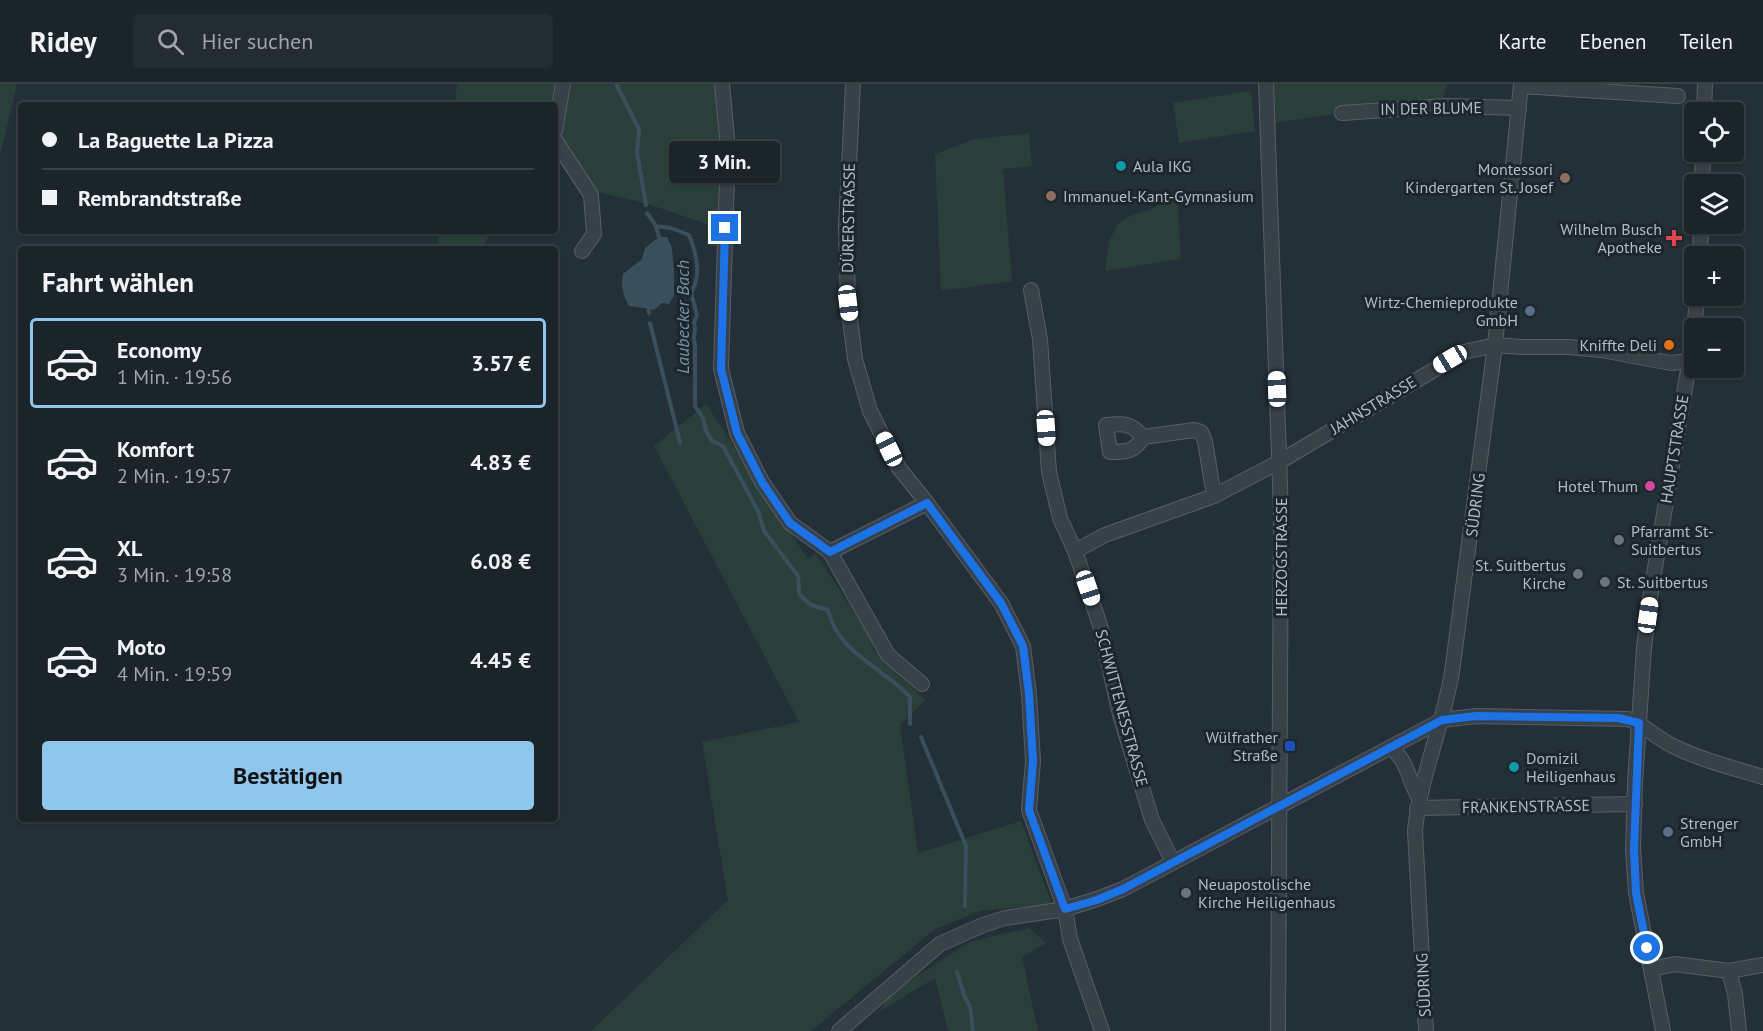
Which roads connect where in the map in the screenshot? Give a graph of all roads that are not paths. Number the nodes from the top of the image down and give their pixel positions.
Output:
1 (562, 84) edge
2 (722, 84) edge
3 (853, 84) edge
4 (1266, 84) edge
5 (1705, 84) edge
6 (1521, 85) edge
7 (1678, 96) dead end
8 (1704, 102) edge
9 (1520, 108) junction
10 (558, 111) edge
11 (1342, 113) dead end
12 (558, 145) edge
13 (582, 250) dead end
14 (1031, 290) dead end
15 (1495, 345) junction
16 (1684, 362) edge
17 (1686, 378) edge
18 (1143, 437) dead end
19 (1279, 462) junction
20 (1214, 496) junction
21 (927, 503) junction
22 (1075, 551) junction
23 (830, 552) junction
24 (922, 684) dead end
25 (1442, 720) junction
26 (1639, 723) junction
27 (1391, 747) junction
28 (1763, 777) edge
29 (1418, 803) junction
30 (1635, 804) junction
31 (1279, 806) junction
32 (1173, 862) junction
33 (1065, 909) junction
34 (1763, 965) edge
35 (1652, 969) junction
36 (1729, 971) junction
37 (839, 1031) edge
38 (1102, 1031) edge
39 (1278, 1031) edge
40 (1426, 1031) edge
41 (1663, 1031) edge
42 (1739, 1031) edge

1 - 10 street
2 - 23 street
3 - 21 street, DÜRERSTRASSE
4 - 19 street, HERZOGSTRASSE
5 - 8 street
6 - 7 street
6 - 9 street, SÜDRING
9 - 11 street, IN DER BLUME
9 - 15 street, SÜDRING
12 - 13 street
14 - 22 street, SCHWITTENESSTRASSE
15 - 16 street, JAHNSTRASSE
15 - 19 street, JAHNSTRASSE
15 - 25 street, SÜDRING
17 - 26 street, HAUPTSTRASSE
18 - 20 street
19 - 20 street, JAHNSTRASSE
19 - 31 street, HERZOGSTRASSE
20 - 22 street, JAHNSTRASSE
21 - 23 street
21 - 33 street, DÜRERSTRASSE
22 - 32 street, SCHWITTENESSTRASSE
23 - 24 street
25 - 26 street
25 - 27 street
25 - 29 street, SÜDRING
26 - 28 street
26 - 30 street, HAUPTSTRASSE
27 - 29 street
27 - 31 street
29 - 30 street, FRANKENSTRASSE
29 - 40 street, SÜDRING
30 - 35 street, HAUPTSTRASSE
31 - 32 street
31 - 39 street, HERZOGSTRASSE
32 - 33 street
33 - 37 street
33 - 38 street, DÜRERSTRASSE
34 - 36 street
35 - 36 street
35 - 41 street, HAUPTSTRASSE
36 - 42 street

